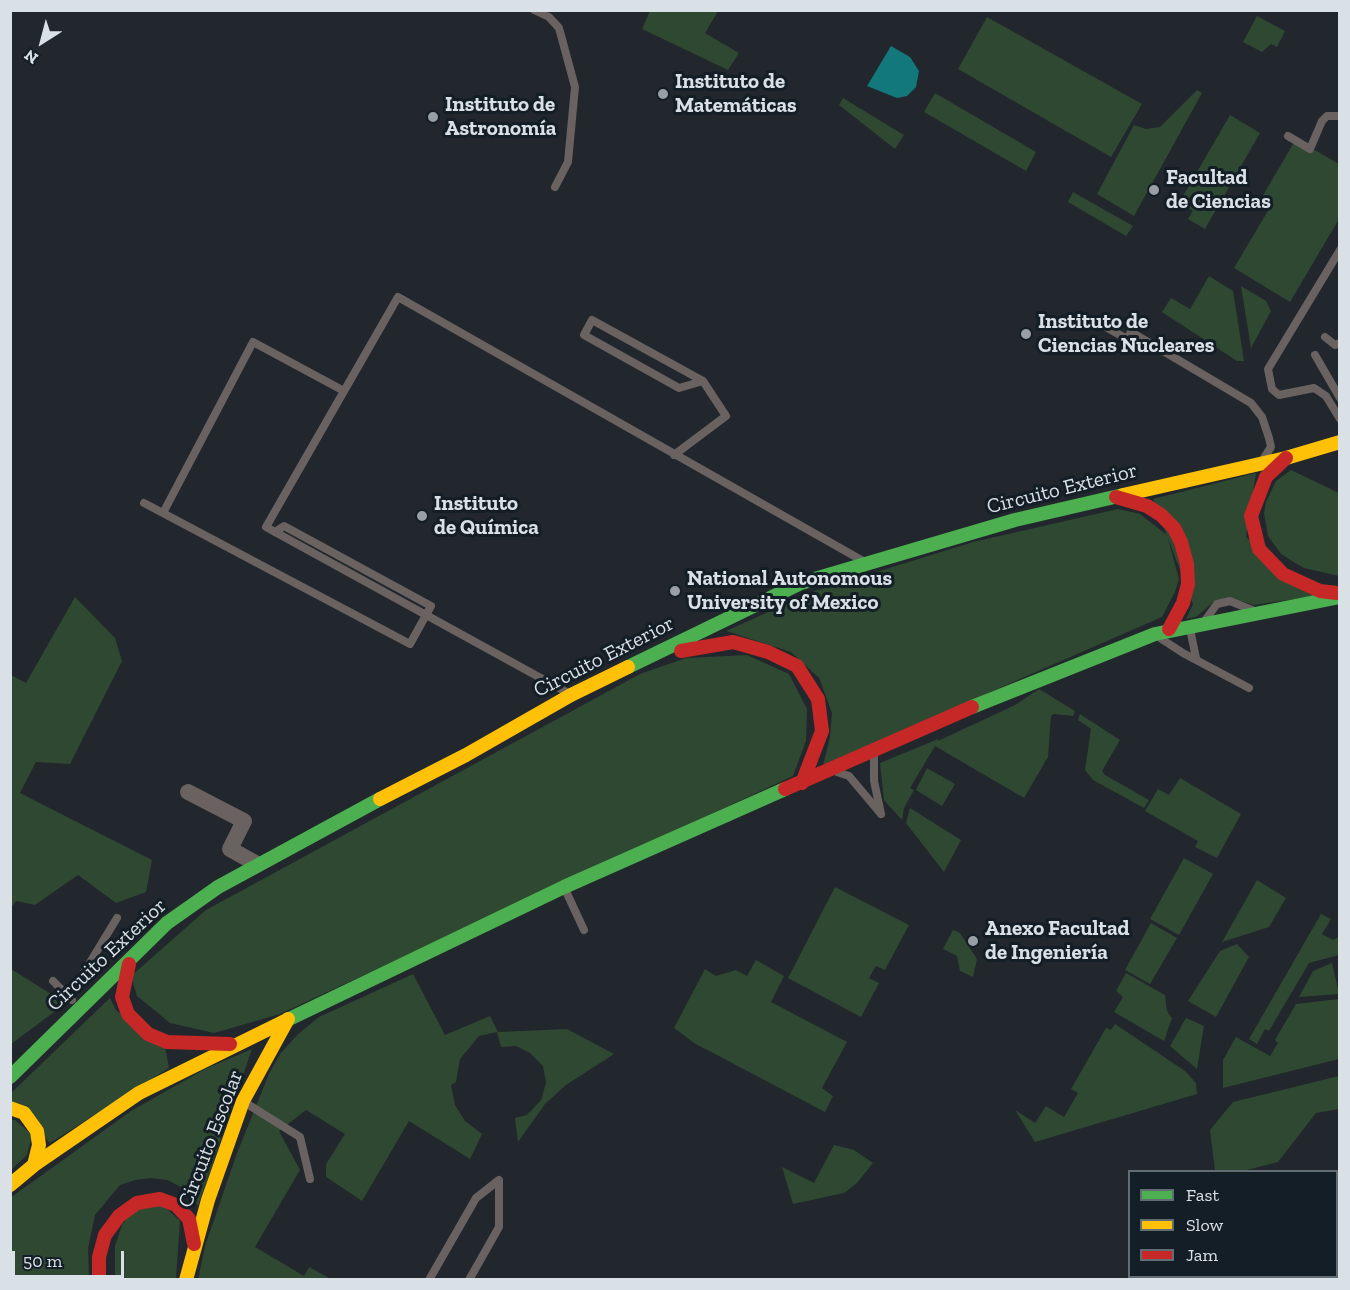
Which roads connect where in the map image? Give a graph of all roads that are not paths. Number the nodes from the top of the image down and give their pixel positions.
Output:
1 (534, 10) edge
2 (1340, 116) edge
3 (1288, 136) dead end
4 (555, 187) dead end
5 (1340, 250) edge
6 (1104, 326) dead end
7 (1325, 337) dead end
8 (1340, 344) edge
9 (1315, 355) dead end
10 (703, 381) junction
11 (344, 391) junction
12 (1340, 398) edge
13 (1340, 419) edge
14 (1340, 436) edge
15 (1339, 442) edge
16 (674, 455) junction
17 (1286, 458) junction
18 (1261, 464) junction
19 (1115, 496) junction
20 (144, 503) dead end
21 (163, 513) junction
22 (867, 562) junction
23 (1340, 595) edge
24 (426, 616) junction
25 (1189, 626) junction
26 (1169, 629) junction
27 (1155, 634) junction
28 (1196, 658) junction
29 (637, 663) junction
30 (1250, 688) dead end
31 (571, 695) junction
32 (874, 752) junction
33 (830, 770) junction
34 (802, 783) junction
35 (188, 792) dead end
36 (257, 864) junction
37 (564, 887) junction
38 (117, 918) dead end
39 (584, 930) dead end
40 (129, 964) junction
41 (53, 981) dead end
42 (69, 997) junction
43 (81, 1008) junction
44 (293, 1017) junction
45 (234, 1044) junction
46 (10, 1077) edge
47 (247, 1104) junction
48 (10, 1108) edge
49 (34, 1165) junction
50 (310, 1179) dead end
51 (10, 1185) edge
52 (193, 1251) junction
53 (99, 1280) edge
54 (186, 1280) edge
55 (192, 1280) edge
56 (429, 1280) edge
57 (469, 1280) edge

1 - 4 lane
2 - 3 lane
5 - 13 lane
6 - 18 lane
7 - 8 lane
9 - 12 lane
10 - 10 lane
10 - 16 lane
11 - 16 lane
11 - 21 lane
11 - 24 lane
14 - 15 lane
15 - 17 street, Circuito Exterior
16 - 22 lane
17 - 18 street, Circuito Exterior
17 - 23 street
18 - 19 street, Circuito Exterior
19 - 22 street, Circuito Exterior
19 - 26 street
20 - 21 lane
21 - 24 lane
22 - 29 street, Circuito Exterior
23 - 25 street
24 - 31 lane
25 - 26 street
25 - 28 lane
26 - 27 street
27 - 28 lane
27 - 32 street
28 - 30 lane
29 - 31 street, Circuito Exterior
29 - 34 street
31 - 36 street, Circuito Exterior
32 - 33 street
32 - 33 lane
33 - 34 street
34 - 37 street
35 - 36 street
36 - 40 street, Circuito Exterior
37 - 39 lane
37 - 44 street
38 - 42 lane
40 - 43 street, Circuito Exterior
40 - 45 street
41 - 42 lane
42 - 43 lane
43 - 46 street, Circuito Exterior
44 - 45 street
44 - 47 street, Circuito Escolar
45 - 49 street
47 - 50 lane
47 - 52 street, Circuito Escolar
47 - 55 lane
48 - 49 street
49 - 51 street
52 - 53 street
52 - 54 street, Circuito Escolar
56 - 57 lane

